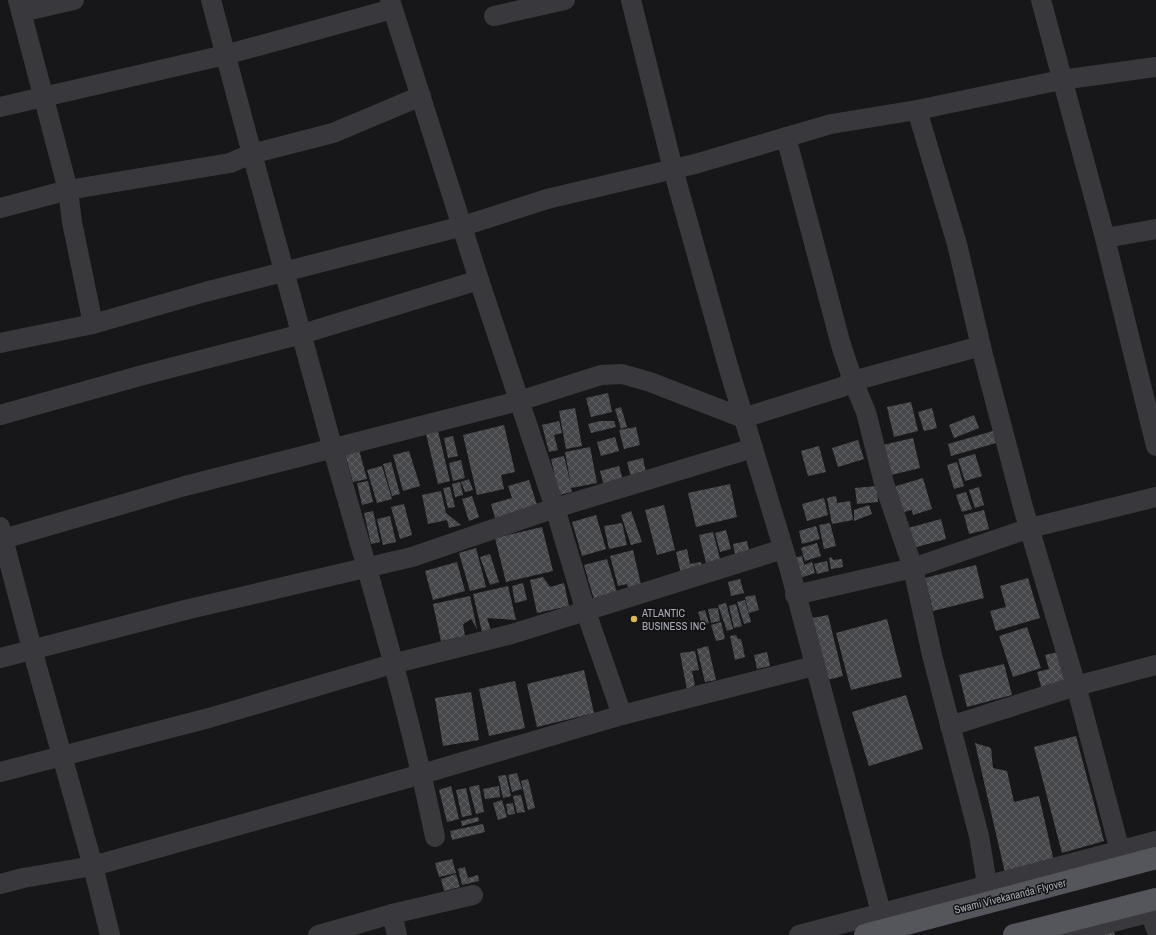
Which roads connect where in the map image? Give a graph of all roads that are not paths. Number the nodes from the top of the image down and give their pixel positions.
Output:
1 (74, 0) edge
2 (211, 0) edge
3 (565, 0) edge
4 (631, 0) edge
5 (1040, 0) edge
6 (391, 5) edge
7 (19, 6) edge
8 (494, 16) dead end
9 (225, 55) junction
10 (1156, 67) edge
11 (1061, 80) junction
12 (42, 96) junction
13 (421, 96) junction
14 (0, 107) edge
15 (917, 110) junction
16 (786, 137) junction
17 (251, 154) junction
18 (673, 169) junction
19 (68, 190) junction
20 (0, 208) edge
21 (463, 226) junction
22 (1156, 229) edge
23 (1105, 238) junction
24 (284, 272) junction
25 (479, 280) junction
26 (93, 324) junction
27 (302, 334) junction
28 (0, 343) edge
29 (981, 346) junction
30 (853, 381) junction
31 (519, 401) junction
32 (0, 416) edge
33 (743, 418) junction
34 (1156, 446) edge
35 (333, 448) junction
36 (753, 448) junction
37 (1156, 497) edge
38 (555, 508) junction
39 (1030, 528) junction
40 (1, 535) edge
41 (783, 549) junction
42 (368, 568) junction
43 (913, 568) junction
44 (795, 595) junction
45 (586, 612) junction
46 (32, 649) junction
47 (0, 658) edge
48 (392, 664) junction
49 (1156, 665) edge
50 (814, 666) junction
51 (1076, 686) junction
52 (622, 715) junction
53 (950, 726) junction
54 (63, 756) junction
55 (0, 772) edge
56 (422, 774) junction
57 (435, 838) dead end
58 (1156, 841) edge
59 (1120, 851) junction
60 (1156, 858) edge
61 (93, 866) junction
62 (0, 884) edge
63 (987, 884) junction
64 (473, 895) dead end
65 (1154, 913) edge
66 (392, 914) junction
67 (881, 914) junction
68 (1067, 934) edge
69 (110, 935) edge
70 (318, 935) edge
71 (397, 935) edge
72 (799, 935) edge
73 (865, 935) edge
74 (887, 935) edge
75 (1014, 935) edge

1 - 7 street
2 - 9 street
3 - 8 street
4 - 18 street
5 - 11 street
6 - 9 street
6 - 13 street
7 - 12 street
9 - 12 street
9 - 17 street
10 - 11 street
11 - 15 street
11 - 23 street
12 - 14 street
12 - 19 street
13 - 17 street
13 - 21 street
15 - 16 street
15 - 29 street
16 - 18 street
16 - 30 street
17 - 19 street
17 - 24 street
18 - 21 street
18 - 33 street
19 - 20 street
19 - 26 street
21 - 24 street
21 - 25 street
22 - 23 street
23 - 34 street
24 - 26 street
24 - 27 street
25 - 27 street
25 - 31 street
26 - 28 street
27 - 32 street
27 - 35 street
29 - 30 street
29 - 39 street
30 - 33 street
30 - 43 street
31 - 33 street
31 - 35 street
31 - 38 street
33 - 36 street
35 - 40 street
35 - 42 street
36 - 38 street
36 - 41 street
37 - 39 street
38 - 42 street
38 - 45 street
39 - 43 street
39 - 51 street
40 - 46 street
41 - 44 street
41 - 45 street
42 - 46 street
42 - 48 street
43 - 44 street
43 - 53 street
44 - 50 street
45 - 48 street
45 - 52 street
46 - 47 street
46 - 54 street
48 - 54 street
48 - 56 street
49 - 51 street
50 - 52 street
50 - 67 street
51 - 53 street
51 - 59 street
52 - 56 street
53 - 63 street
54 - 55 street
54 - 61 street
56 - 57 street
56 - 61 street
58 - 59 street
59 - 63 street
60 - 73 main road, Swami Vivekananda Flyover, bridge
61 - 62 street
61 - 69 street
63 - 67 street
64 - 66 street
65 - 68 street
65 - 75 main road
66 - 70 street
66 - 71 street
67 - 72 street
67 - 74 street

